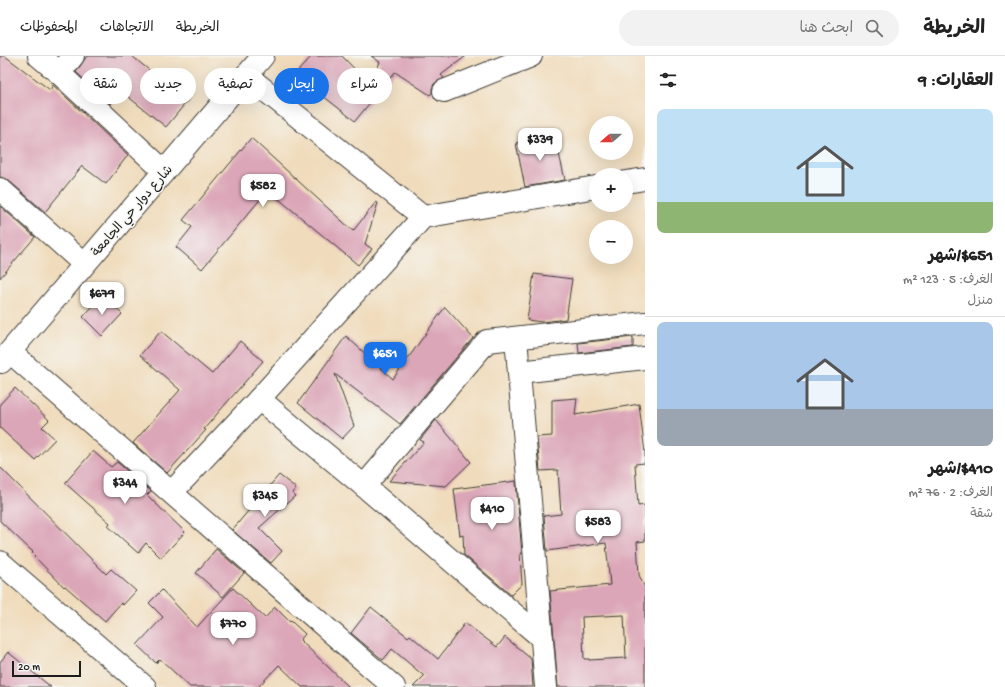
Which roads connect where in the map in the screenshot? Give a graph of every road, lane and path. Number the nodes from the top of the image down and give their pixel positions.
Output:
1 (39, 56) edge
2 (73, 56) edge
3 (263, 56) edge
4 (531, 56) edge
5 (252, 68) edge
6 (59, 73) junction
7 (266, 91) edge
8 (444, 91) dead end
9 (221, 104) edge
10 (164, 171) junction
11 (645, 179) edge
12 (633, 181) edge
13 (589, 188) edge
14 (0, 189) edge
15 (423, 216) junction
16 (84, 264) junction
17 (645, 323) edge
18 (516, 338) junction
19 (645, 358) edge
20 (3, 359) edge
21 (520, 372) junction
22 (259, 399) junction
23 (364, 486) junction
24 (172, 492) junction
25 (0, 562) edge
26 (542, 638) junction
27 (145, 687) edge
28 (394, 687) edge
29 (546, 687) edge

1 - 6 street
2 - 6 street
3 - 5 street, شارع دوار حي الجامعة
4 - 8 street
6 - 10 street
7 - 15 street
9 - 10 street, شارع دوار حي الجامعة
10 - 16 street, شارع دوار حي الجامعة
11 - 12 street
13 - 15 street
14 - 16 street
15 - 22 street
16 - 20 street, شارع دوار حي الجامعة
17 - 18 street
18 - 21 street
18 - 23 street
19 - 21 street
20 - 24 street
21 - 26 street
22 - 23 street
22 - 24 street
23 - 26 street
24 - 28 street
25 - 27 street
26 - 29 street

